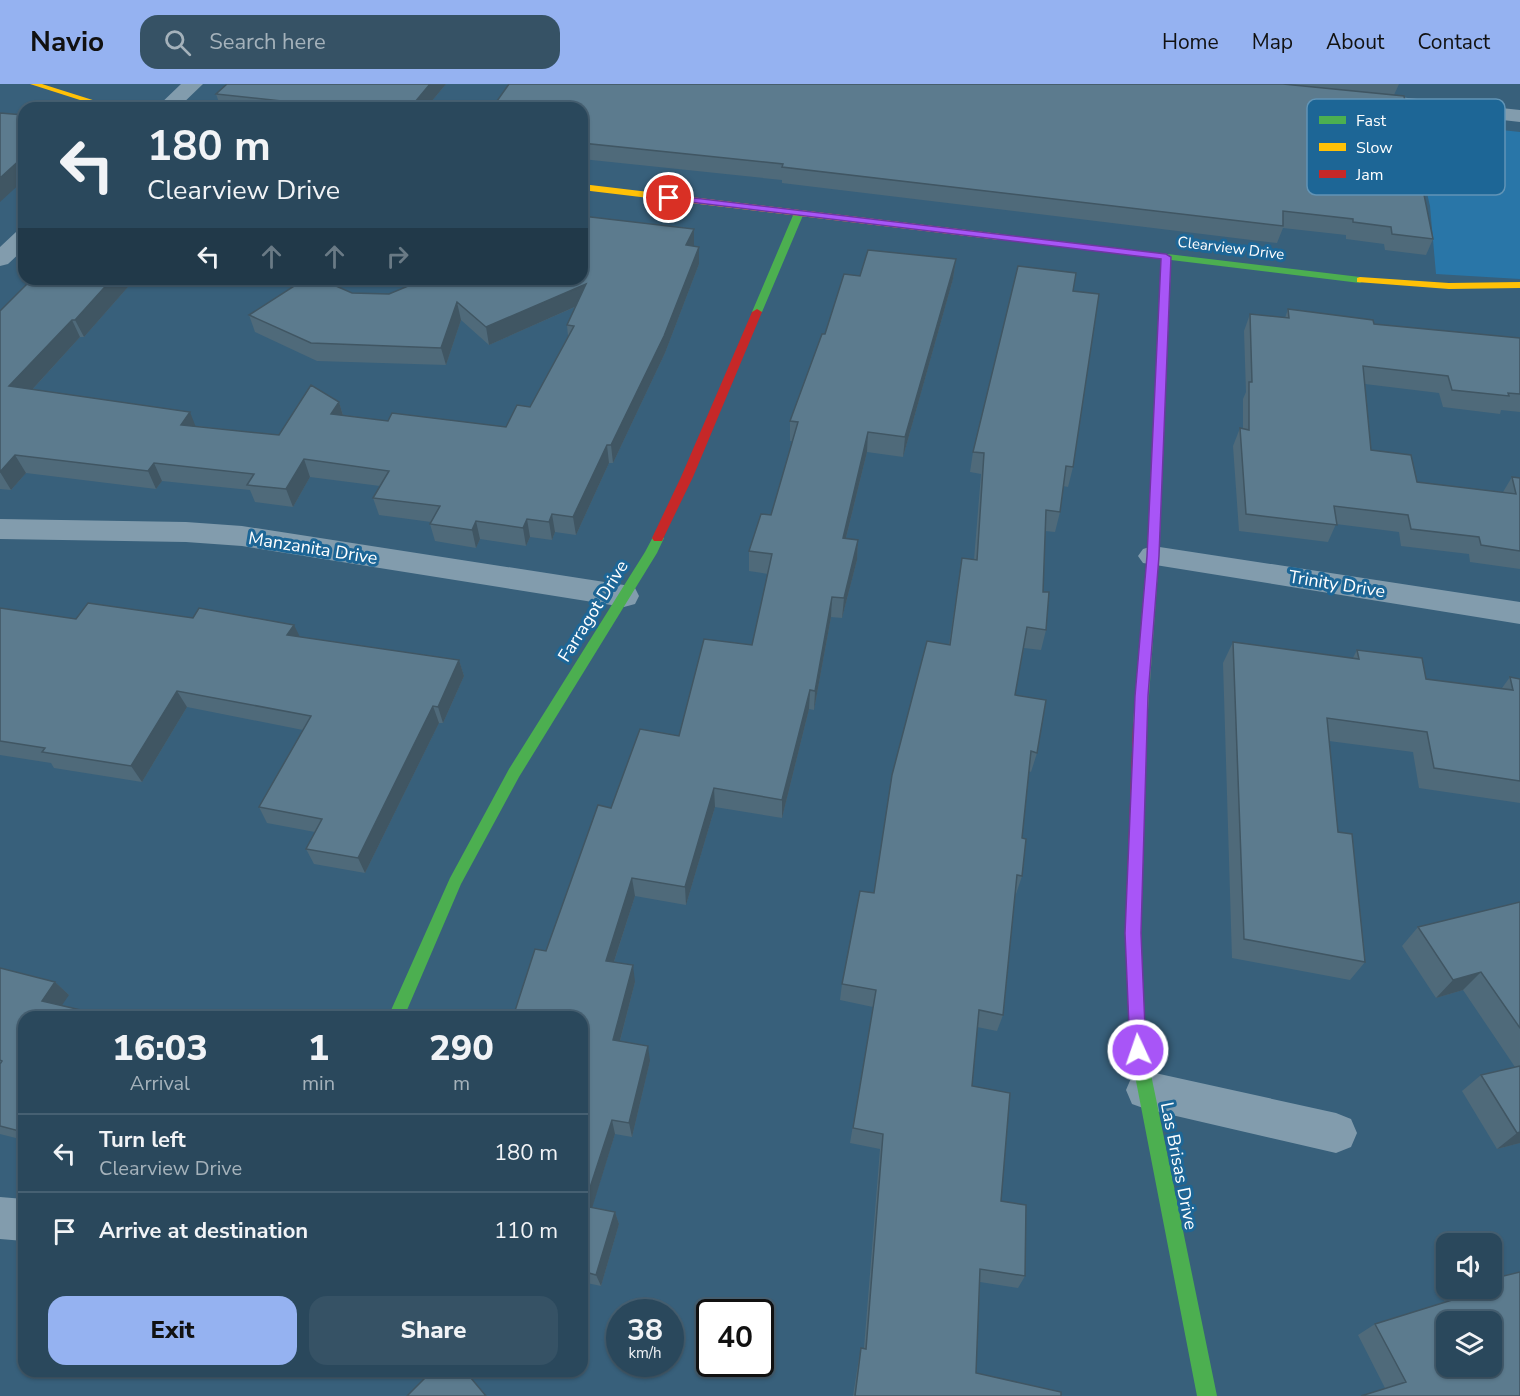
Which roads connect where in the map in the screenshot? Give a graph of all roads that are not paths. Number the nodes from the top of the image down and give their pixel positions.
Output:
1 (34, 84) edge
2 (193, 84) edge
3 (1341, 97) edge
4 (1360, 99) edge
5 (94, 102) edge
6 (173, 102) edge
7 (1505, 114) edge
8 (1520, 116) edge
9 (588, 188) edge
10 (798, 213) junction
11 (18, 242) edge
12 (1166, 257) junction
13 (0, 259) edge
14 (1520, 285) edge
15 (0, 529) edge
16 (1153, 556) junction
17 (624, 596) junction
18 (1520, 613) edge
19 (399, 1011) edge
20 (1146, 1090) junction
21 (1336, 1132) dead end
22 (0, 1218) edge
23 (18, 1220) edge
24 (1207, 1396) edge

1 - 5 street
2 - 6 street
3 - 4 street
7 - 8 street
9 - 10 street, Clearview Drive
10 - 12 street, Clearview Drive
10 - 17 street, Farragot Drive
11 - 13 street
12 - 14 street, Clearview Drive
12 - 16 street, Las Brisas Drive
15 - 17 street, Manzanita Drive
16 - 18 street, Trinity Drive
16 - 20 street, Las Brisas Drive
17 - 19 street, Farragot Drive
20 - 21 street
20 - 24 street, Las Brisas Drive
22 - 23 street

